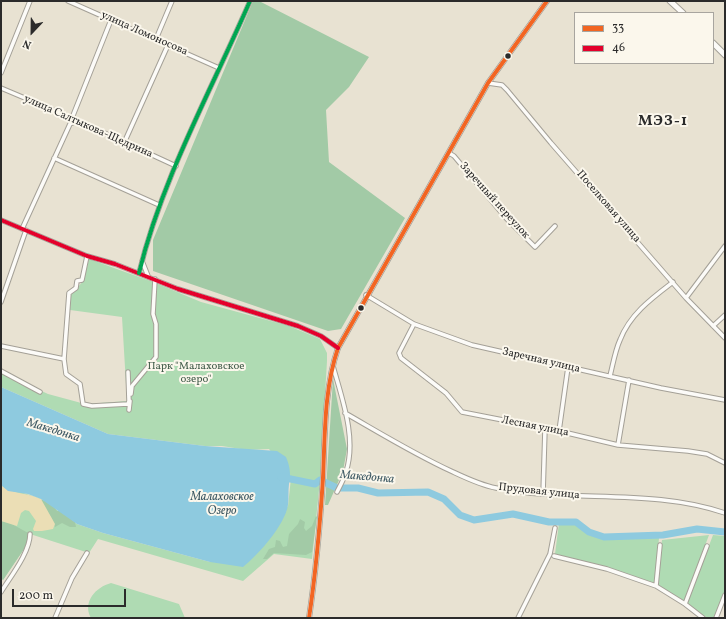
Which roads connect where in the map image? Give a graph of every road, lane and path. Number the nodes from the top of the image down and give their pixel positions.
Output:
1 (30, 1) edge
2 (68, 1) edge
3 (172, 1) edge
4 (250, 1) edge
5 (547, 1) edge
6 (670, 1) edge
7 (682, 12) edge
8 (111, 20) junction
9 (156, 39) junction
10 (714, 44) edge
11 (168, 45) junction
12 (725, 55) edge
13 (220, 68) junction
14 (1, 73) edge
15 (488, 83) junction
16 (1, 88) edge
17 (67, 117) junction
18 (72, 118) junction
19 (77, 121) junction
20 (70, 124) junction
21 (124, 142) junction
22 (449, 153) junction
23 (54, 158) junction
24 (176, 166) junction
25 (159, 205) junction
26 (1, 220) edge
27 (555, 226) dead end
28 (24, 229) junction
29 (725, 246) edge
30 (722, 251) junction
31 (725, 254) edge
32 (87, 256) junction
33 (142, 261) junction
34 (139, 273) junction
35 (148, 276) junction
36 (155, 278) junction
37 (673, 282) junction
38 (366, 295) junction
39 (686, 298) junction
40 (1, 301) edge
41 (725, 315) edge
42 (414, 324) junction
43 (713, 326) junction
44 (725, 338) edge
45 (1, 346) edge
46 (338, 348) junction
47 (64, 359) junction
48 (333, 363) junction
49 (568, 367) junction
50 (1, 371) edge
51 (128, 372) dead end
52 (610, 376) junction
53 (629, 380) junction
54 (40, 392) dead end
55 (725, 400) edge
56 (130, 410) dead end
57 (345, 412) junction
58 (545, 429) junction
59 (559, 431) junction
60 (618, 445) junction
61 (725, 463) edge
62 (337, 492) dead end
63 (543, 494) junction
64 (725, 513) edge
65 (555, 528) dead end
66 (30, 534) dead end
67 (660, 546) dead end
68 (706, 546) dead end
69 (87, 553) dead end
70 (554, 556) dead end
71 (656, 586) junction
72 (1, 592) edge
73 (725, 595) edge
74 (685, 604) junction
75 (55, 618) edge
76 (309, 618) edge
77 (518, 618) edge
78 (703, 618) edge
79 (716, 618) edge

1 - 14 street
2 - 8 street, улица Ломоносова
3 - 9 street
4 - 13 street
5 - 15 main road
6 - 7 main road
8 - 9 street, улица Ломоносова
8 - 18 street
9 - 11 street, улица Ломоносова
10 - 12 main road
11 - 13 street, улица Ломоносова
11 - 21 street
13 - 24 street
15 - 22 main road
15 - 37 street, Поселковая улица
16 - 17 street, улица Салтыкова-Щедрина
17 - 18 street, улица Салтыкова-Щедрина
17 - 20 street
18 - 19 street, улица Салтыкова-Щедрина
19 - 20 street
19 - 21 street, улица Салтыкова-Щедрина
20 - 23 street
21 - 24 street, улица Салтыкова-Щедрина
22 - 27 street, Заречный переулок
22 - 38 main road
23 - 25 street
23 - 28 street
24 - 25 street
25 - 33 street
26 - 28 street
28 - 32 street
28 - 40 street
29 - 30 street
30 - 31 street
30 - 39 street
32 - 34 street
32 - 47 street
33 - 34 street
33 - 35 street
34 - 35 street
35 - 36 street
36 - 46 street
36 - 56 street
37 - 39 street, Поселковая улица
37 - 52 street
38 - 42 street, Заречная улица
38 - 46 main road
39 - 43 street, Поселковая улица
41 - 43 street
42 - 49 street, Заречная улица
42 - 58 street, Лесная улица
43 - 44 street, Поселковая улица
45 - 47 street
46 - 48 main road
47 - 51 street
48 - 57 street
48 - 76 main road
49 - 52 street, Заречная улица
49 - 59 street
50 - 54 street
52 - 53 street, Заречная улица
53 - 55 street, Заречная улица
53 - 60 street
57 - 62 street
57 - 63 street, Прудовая улица
58 - 59 street, Лесная улица
58 - 63 street
59 - 60 street, Лесная улица
60 - 61 street, Лесная улица
63 - 64 street, Прудовая улица
65 - 77 street
66 - 72 street
67 - 71 street
68 - 74 street
69 - 75 street
70 - 71 street
71 - 74 street
73 - 79 street
74 - 78 street

